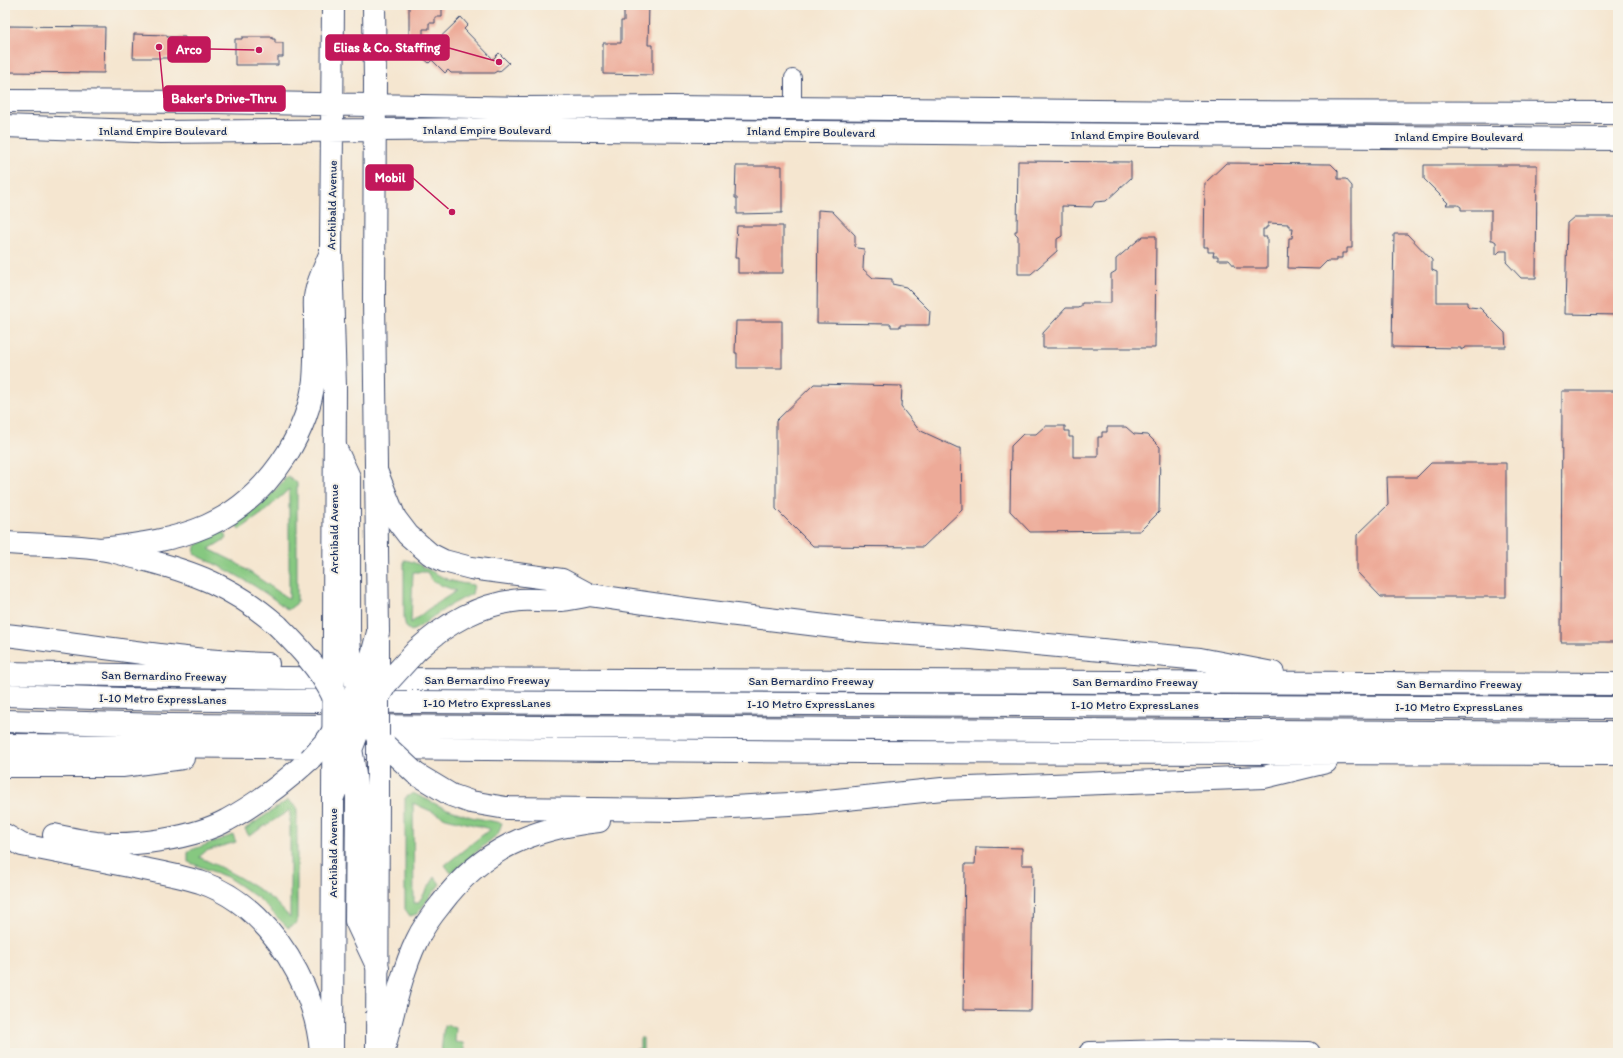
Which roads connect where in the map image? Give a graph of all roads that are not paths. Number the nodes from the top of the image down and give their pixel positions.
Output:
1 (333, 5) edge
2 (374, 5) edge
3 (793, 78) dead end
4 (5, 101) edge
5 (333, 105) junction
6 (374, 105) junction
7 (793, 108) junction
8 (1618, 113) edge
9 (5, 126) edge
10 (333, 130) junction
11 (375, 130) junction
12 (1618, 139) edge
13 (331, 252) junction
14 (377, 473) junction
15 (5, 543) edge
16 (100, 549) junction
17 (590, 595) junction
18 (341, 630) junction
19 (378, 632) junction
20 (5, 635) edge
21 (5, 673) edge
22 (552, 680) junction
23 (1325, 683) junction
24 (1618, 684) edge
25 (356, 688) junction
26 (5, 695) edge
27 (334, 696) junction
28 (373, 706) junction
29 (1618, 708) edge
30 (5, 721) edge
31 (338, 725) junction
32 (1618, 733) edge
33 (378, 736) junction
34 (5, 745) edge
35 (261, 747) junction
36 (350, 748) junction
37 (1356, 754) junction
38 (1618, 754) edge
39 (5, 766) edge
40 (333, 797) junction
41 (678, 810) junction
42 (5, 832) edge
43 (5, 835) edge
44 (378, 968) junction
45 (321, 1053) edge
46 (332, 1053) edge
47 (377, 1053) edge
48 (382, 1053) edge
49 (1090, 1053) edge
50 (1309, 1053) edge

1 - 5 main road, Archibald Avenue
2 - 6 main road
3 - 7 street
4 - 5 main road, Inland Empire Boulevard
5 - 6 main road, Inland Empire Boulevard
5 - 10 main road, Archibald Avenue
6 - 7 main road, Inland Empire Boulevard
6 - 11 main road
7 - 8 main road, Inland Empire Boulevard
9 - 10 main road, Inland Empire Boulevard
10 - 11 main road, Inland Empire Boulevard
10 - 13 main road, Archibald Avenue
11 - 12 main road, Inland Empire Boulevard
11 - 14 main road
13 - 16 main road
13 - 18 main road, Archibald Avenue
14 - 17 main road
14 - 19 main road
15 - 16 main road
16 - 27 main road, bridge
17 - 23 main road
17 - 28 main road, bridge
18 - 25 main road, bridge
18 - 27 main road, Archibald Avenue, bridge
19 - 25 main road, bridge
19 - 28 main road, bridge
20 - 22 main road
21 - 22 main road, San Bernardino Freeway
22 - 23 main road, San Bernardino Freeway
23 - 24 main road, San Bernardino Freeway
25 - 28 main road, bridge
25 - 31 main road, bridge
26 - 29 main road, I-10 Metro ExpressLanes
27 - 31 main road, Archibald Avenue, bridge
28 - 33 main road, bridge
28 - 36 main road, bridge
30 - 32 main road, I-10 Metro ExpressLanes
31 - 36 main road, bridge
31 - 40 main road, Archibald Avenue, bridge
31 - 42 main road, bridge
33 - 41 main road, bridge
33 - 44 main road, bridge
34 - 35 main road
35 - 37 main road
35 - 39 main road
36 - 40 main road, bridge
36 - 44 main road, bridge
37 - 38 main road
37 - 41 main road
40 - 46 main road, Archibald Avenue
41 - 48 main road
43 - 45 main road
44 - 47 main road
49 - 50 main road

